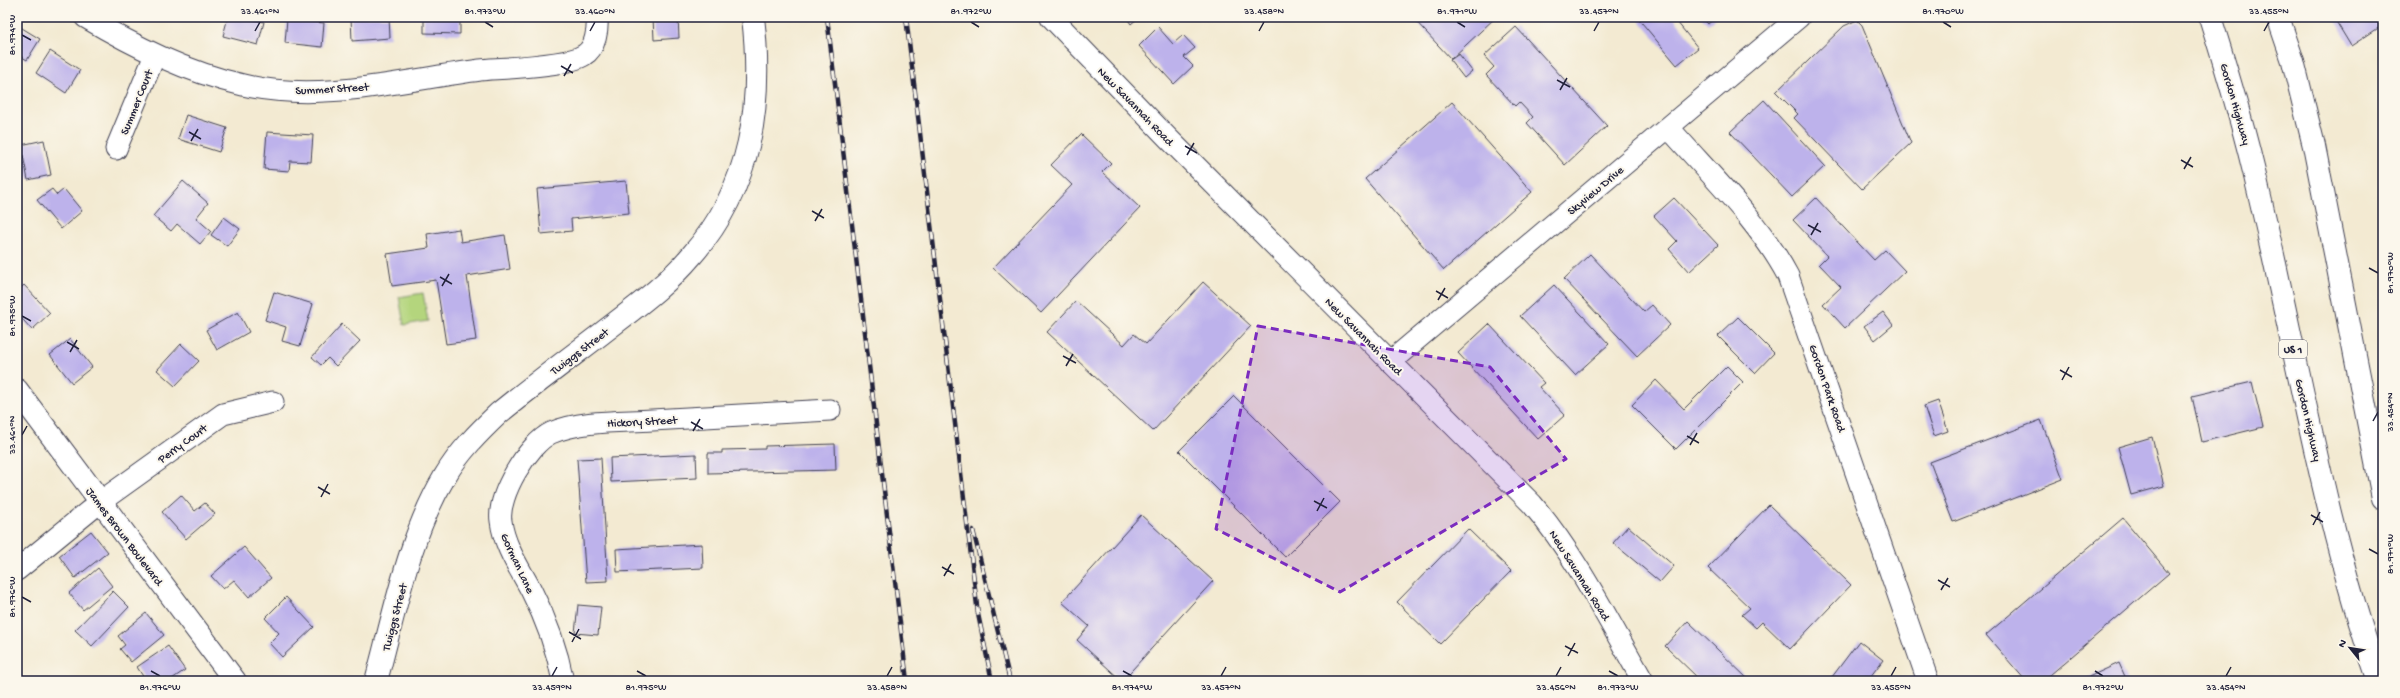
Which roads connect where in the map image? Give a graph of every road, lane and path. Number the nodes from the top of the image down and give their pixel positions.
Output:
1 (85, 17) edge
2 (597, 17) edge
3 (753, 17) edge
4 (1051, 17) edge
5 (1799, 17) edge
6 (2210, 17) edge
7 (2278, 17) edge
8 (155, 54) junction
9 (1669, 128) junction
10 (116, 149) dead end
11 (1390, 362) junction
12 (17, 390) edge
13 (273, 402) dead end
14 (830, 410) dead end
15 (532, 448) joint
16 (2383, 498) edge
17 (100, 502) junction
18 (17, 570) edge
19 (235, 681) edge
20 (376, 681) edge
21 (563, 681) edge
22 (1643, 681) edge
23 (1928, 681) edge
24 (2379, 681) edge

1 - 8 street, Summer Street
2 - 8 street, Summer Street
3 - 20 main road, Twiggs Street
4 - 11 street, New Savannah Road
5 - 9 street, Skyview Drive
6 - 24 main road, Gordon Highway / US 1
7 - 16 main road
8 - 10 street, Summer Court
9 - 11 street, Skyview Drive
9 - 23 street, Gordon Park Road
11 - 22 street, New Savannah Road
12 - 17 main road, James Brown Boulevard
13 - 17 street, Perry Court
14 - 15 street, Hickory Street
15 - 21 street, Gorman Lane
17 - 18 street, Perry Court
17 - 19 main road, James Brown Boulevard

